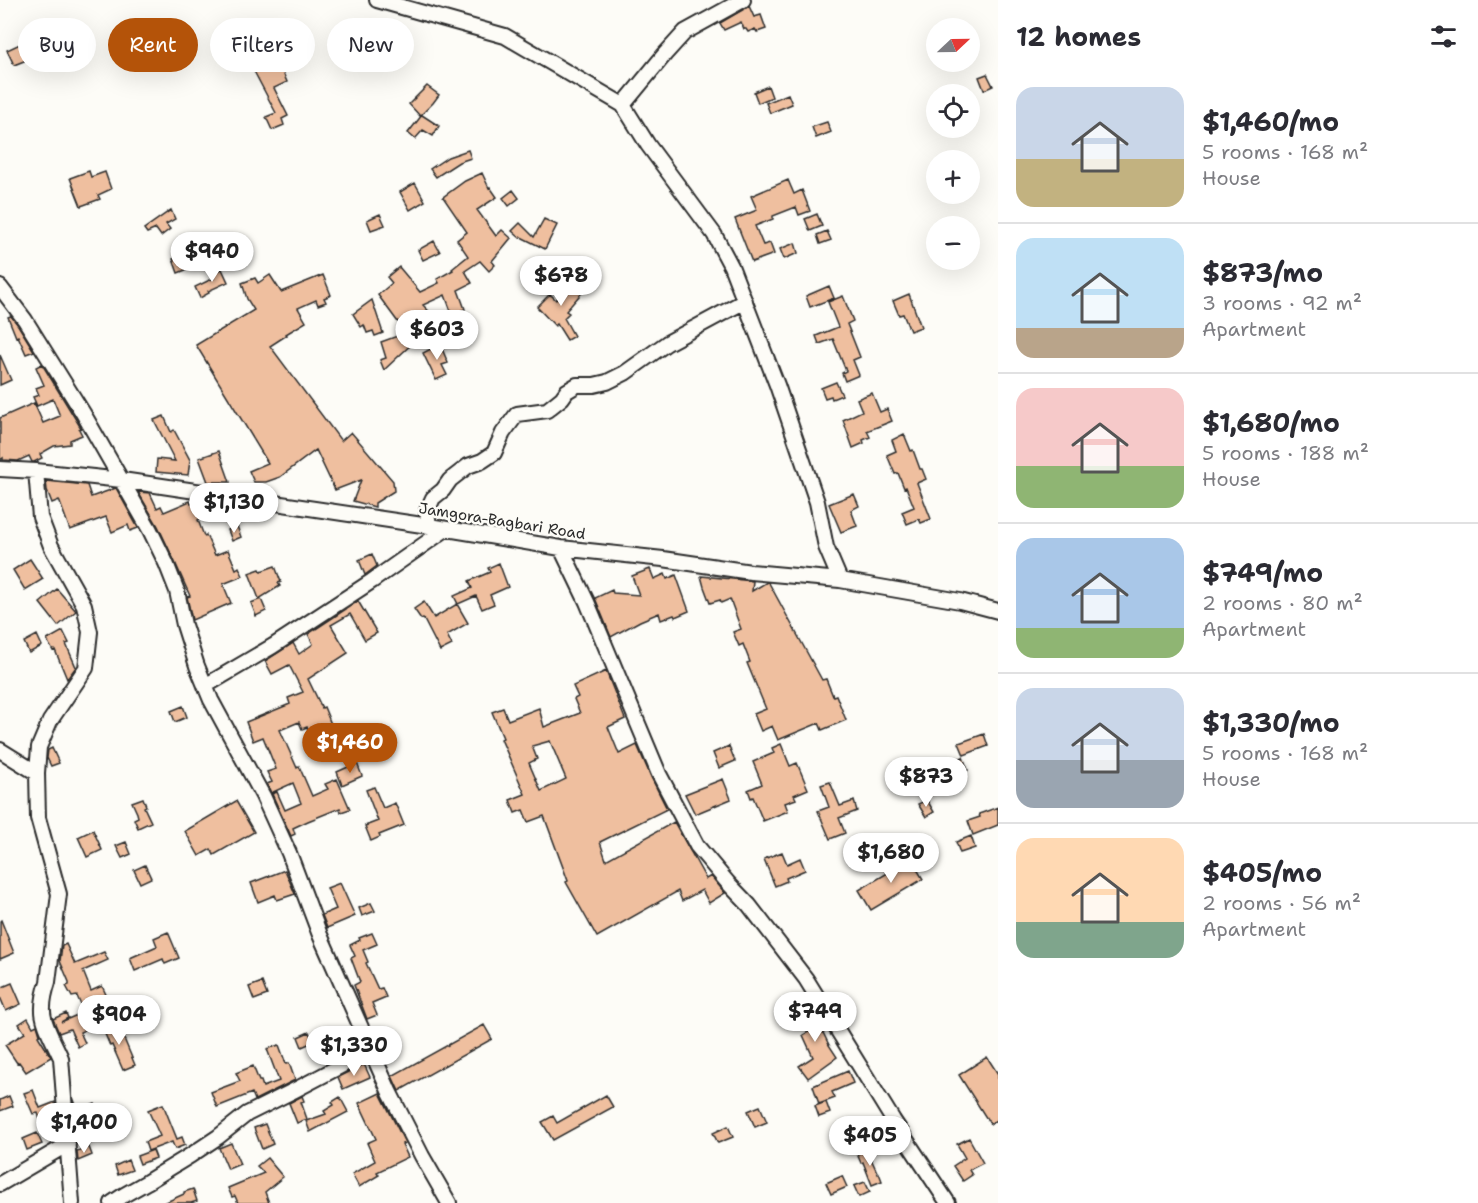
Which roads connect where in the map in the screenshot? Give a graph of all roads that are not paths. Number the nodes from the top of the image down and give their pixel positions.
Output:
1 (377, 0) edge
2 (743, 0) edge
3 (623, 105) junction
4 (0, 287) edge
5 (745, 301) junction
6 (0, 469) edge
7 (36, 471) junction
8 (122, 480) junction
9 (429, 526) junction
10 (446, 529) junction
11 (561, 548) junction
12 (840, 580) junction
13 (998, 611) edge
14 (205, 686) junction
15 (0, 750) edge
16 (37, 773) junction
17 (371, 1050) junction
18 (68, 1144) junction
19 (0, 1184) edge
20 (72, 1203) edge
21 (112, 1203) edge
22 (449, 1203) edge
23 (948, 1203) edge

1 - 3 street
2 - 3 street
3 - 5 street
4 - 8 street
5 - 9 street
5 - 12 street
6 - 7 street, Jamgora-Bagbari Road
7 - 8 street, Jamgora-Bagbari Road
7 - 16 street
8 - 9 street, Jamgora-Bagbari Road
8 - 14 street
9 - 10 street, Jamgora-Bagbari Road
10 - 11 street, Jamgora-Bagbari Road
10 - 14 street
11 - 12 street, Jamgora-Bagbari Road
11 - 23 street
12 - 13 street, Jamgora-Bagbari Road
14 - 17 street
15 - 16 street
16 - 18 street
17 - 21 street
17 - 22 street
18 - 19 street
18 - 20 street

